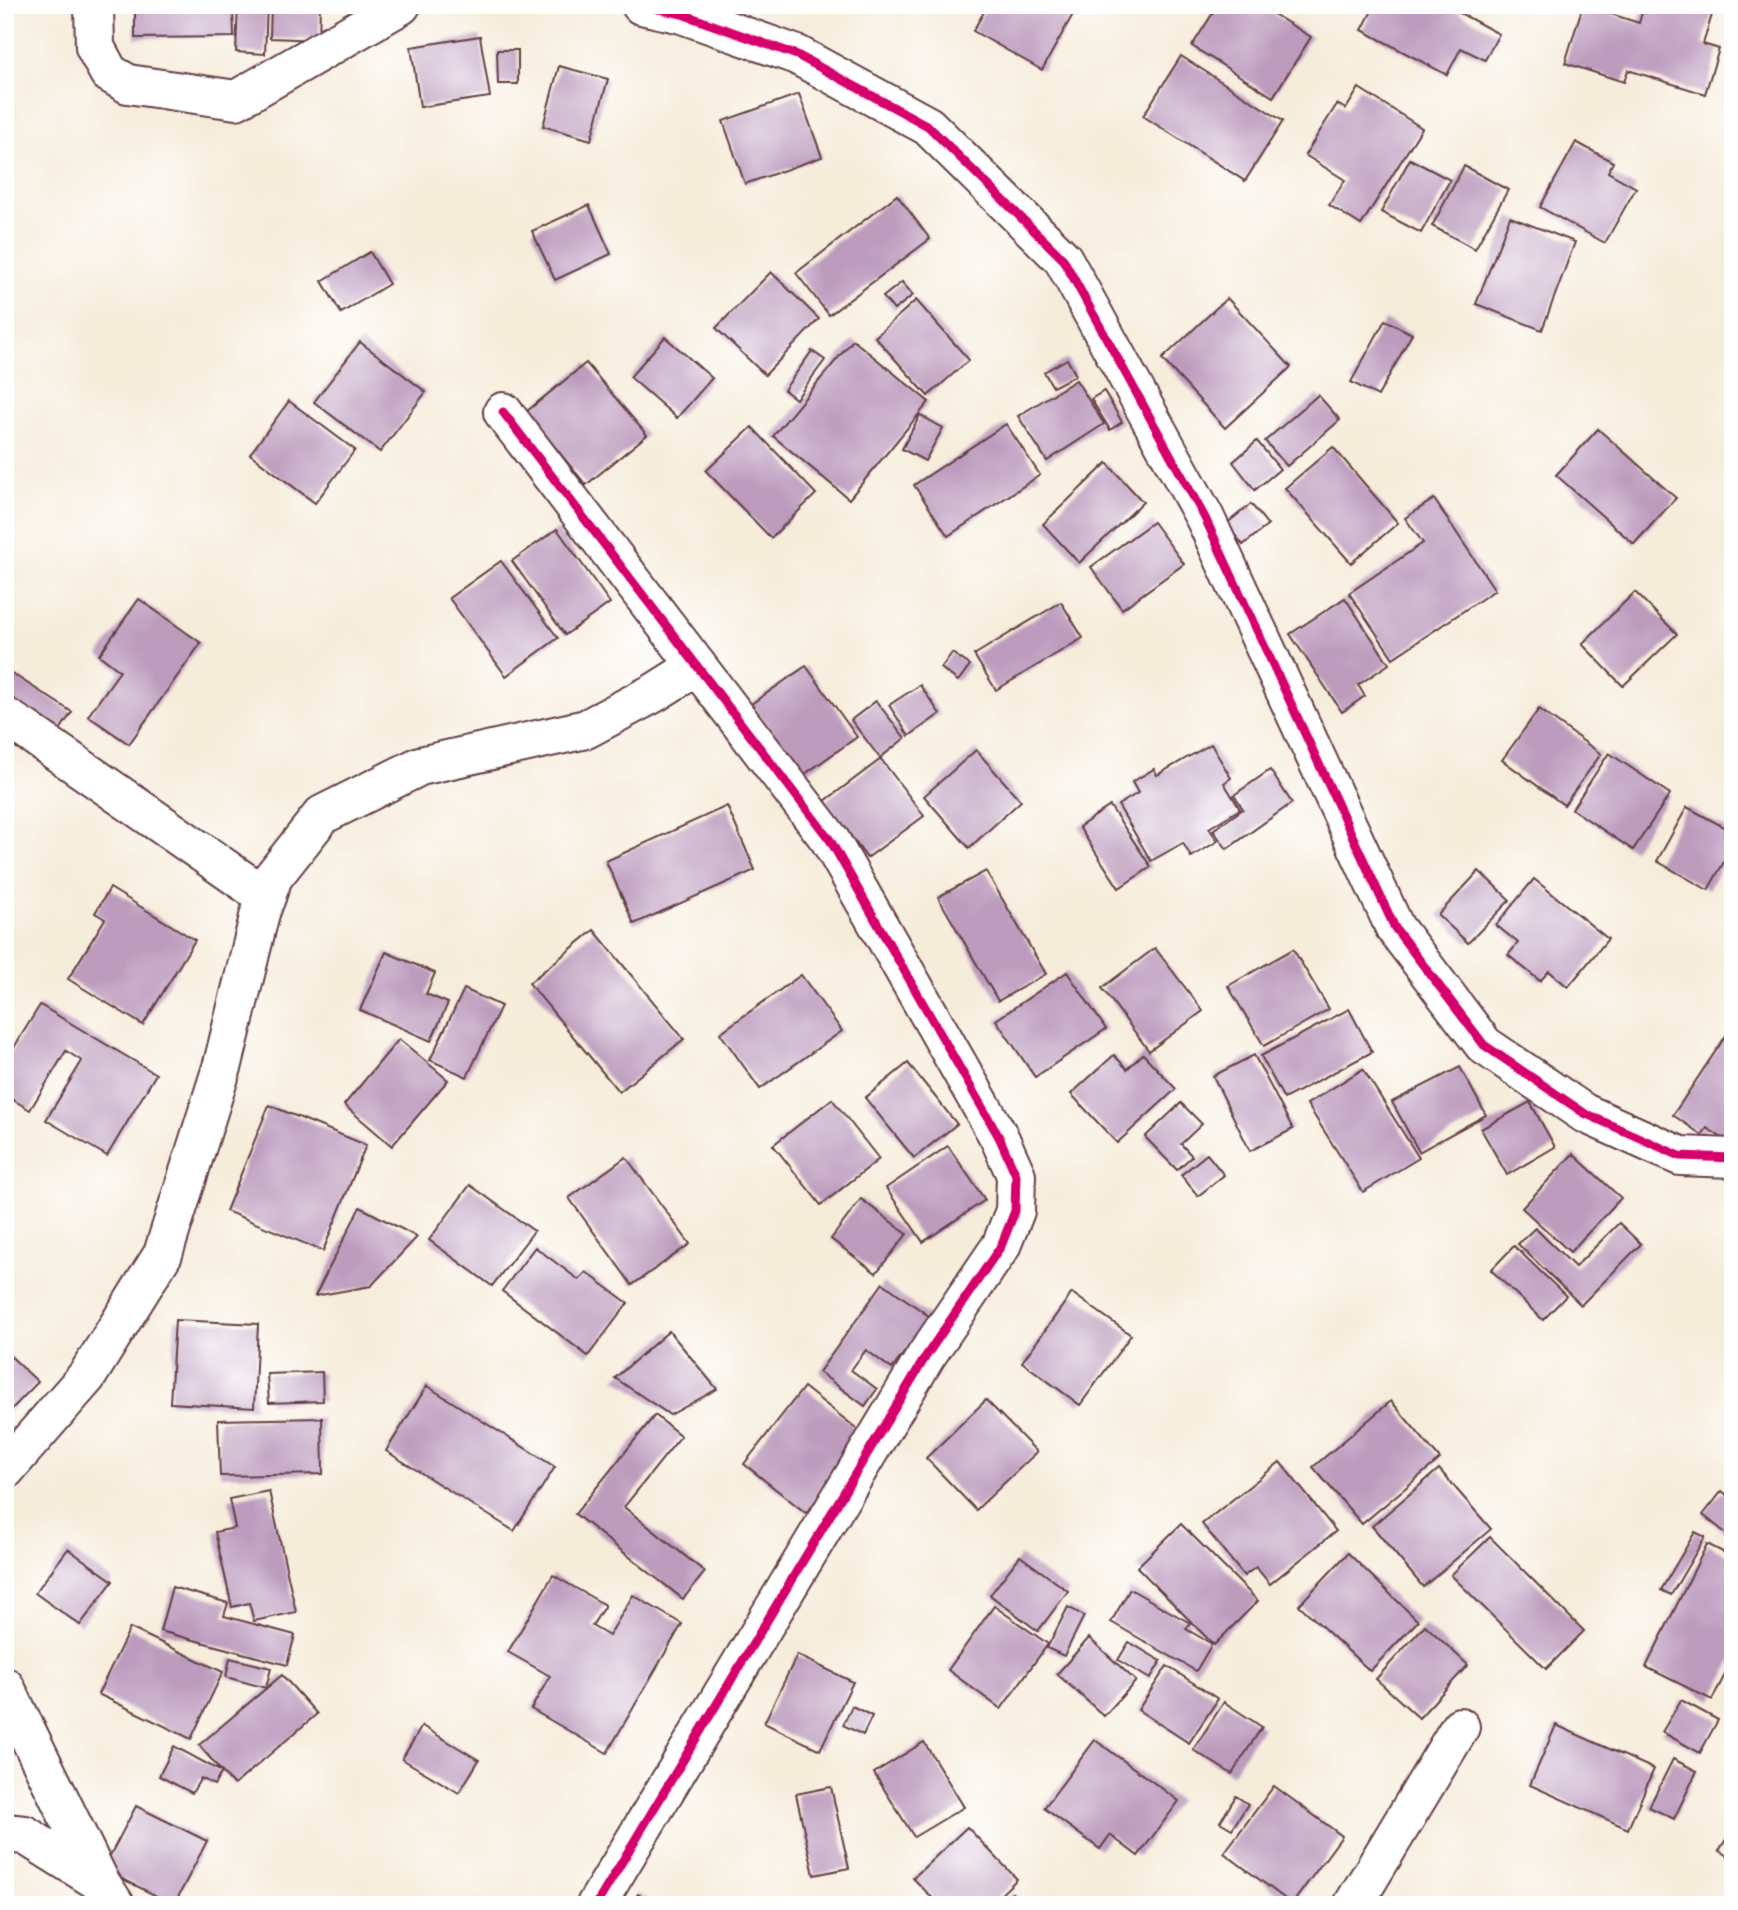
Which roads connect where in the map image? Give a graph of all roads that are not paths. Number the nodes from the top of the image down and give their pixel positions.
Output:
1 (94, 5) edge
2 (401, 5) edge
3 (641, 5) edge
4 (503, 412) dead end
5 (697, 666) junction
6 (5, 717) edge
7 (266, 897) junction
8 (1733, 1158) edge
9 (5, 1470) edge
10 (5, 1687) edge
11 (1460, 1727) dead end
12 (5, 1833) edge
13 (107, 1894) edge
14 (596, 1905) edge
15 (1353, 1905) edge

1 - 2 street
3 - 8 street
4 - 5 street
5 - 7 street
5 - 14 street
6 - 7 street
7 - 9 street
10 - 13 street
11 - 15 street
12 - 13 street

